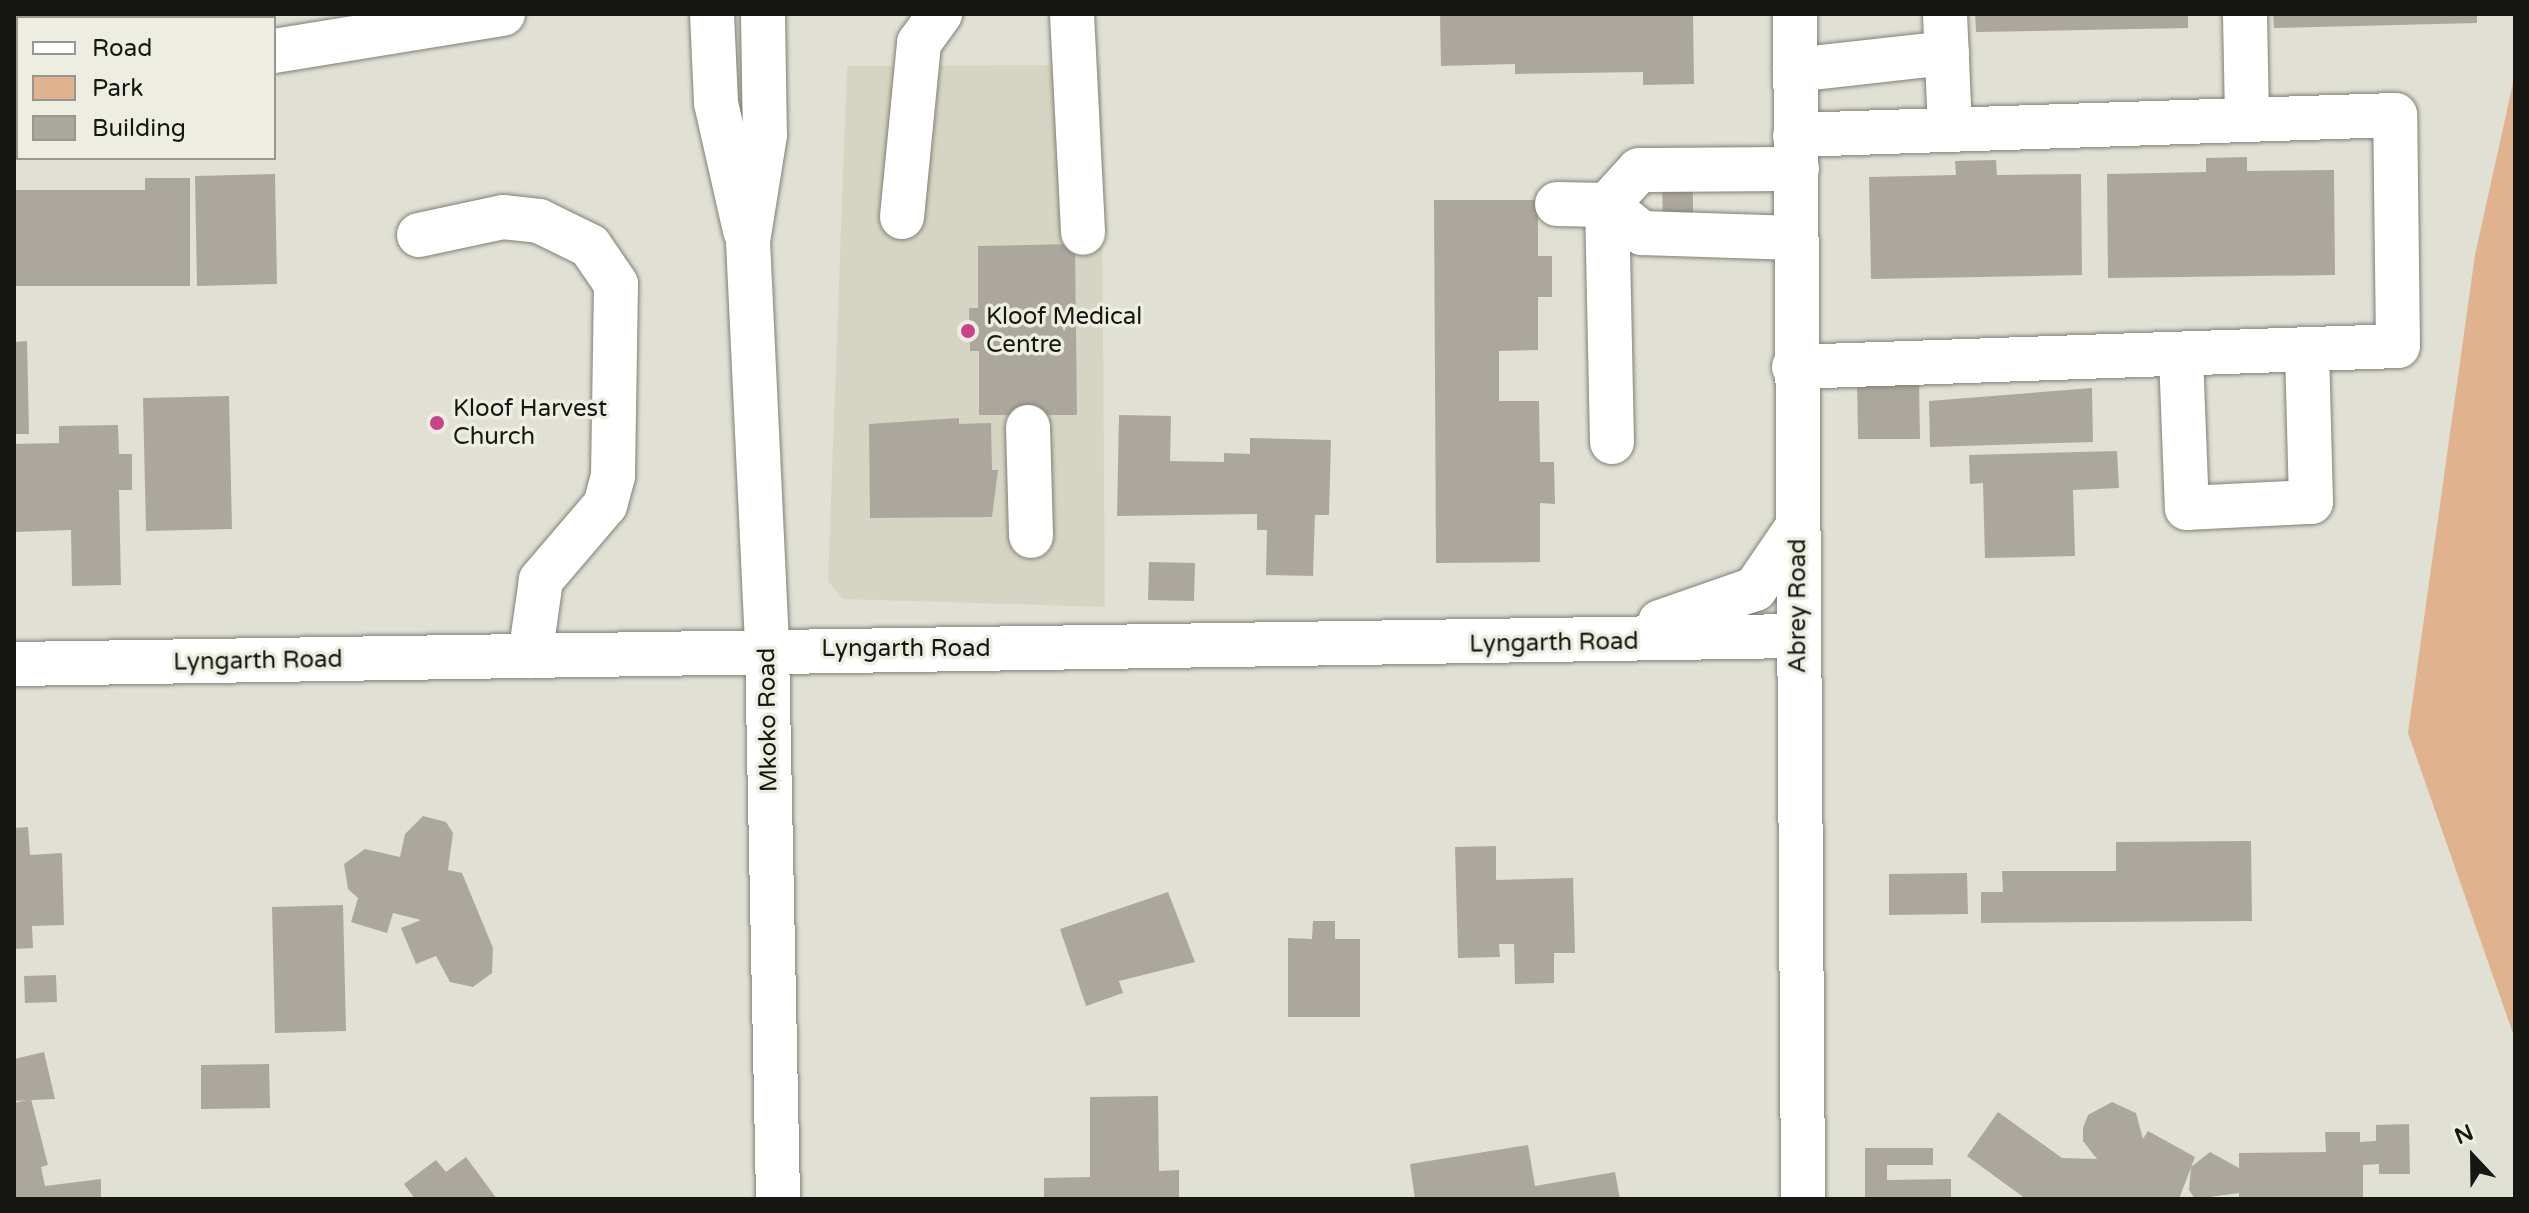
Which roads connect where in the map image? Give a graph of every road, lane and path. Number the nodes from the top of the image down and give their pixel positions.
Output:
1 (503, 14) edge
2 (712, 14) edge
3 (763, 14) edge
4 (940, 14) edge
5 (1072, 14) edge
6 (1795, 14) edge
7 (2245, 14) edge
8 (1946, 33) edge
9 (276, 51) edge
10 (1795, 70) junction
11 (2247, 119) junction
12 (1950, 129) junction
13 (1796, 152) junction
14 (1557, 204) dead end
15 (1607, 205) junction
16 (902, 217) dead end
17 (1083, 233) dead end
18 (419, 235) dead end
19 (1796, 238) junction
20 (748, 241) junction
21 (2307, 350) junction
22 (2181, 355) junction
23 (1794, 367) junction
24 (1028, 427) dead end
25 (1612, 442) dead end
26 (1797, 527) junction
27 (1031, 536) dead end
28 (1798, 636) junction
29 (1552, 644) junction
30 (767, 650) junction
31 (530, 656) junction
32 (14, 664) edge
33 (778, 1199) edge
34 (1803, 1199) edge

1 - 9 street
2 - 20 street, Mkoko Road
3 - 20 street, Mkoko Road
4 - 16 street
5 - 17 street
6 - 10 street, Abrey Road
7 - 11 street
8 - 10 street
8 - 12 street
10 - 13 street, Abrey Road
11 - 12 street
11 - 21 street
12 - 13 street
13 - 15 street
13 - 19 street, Abrey Road
14 - 15 street
15 - 19 street
15 - 25 street
18 - 31 street
19 - 23 street, Abrey Road
20 - 30 street, Mkoko Road
21 - 22 street
21 - 22 street
22 - 23 street
23 - 26 street, Abrey Road
24 - 27 street
26 - 28 street, Abrey Road
26 - 29 street
28 - 29 street, Lyngarth Road
28 - 34 street, Abrey Road
29 - 30 street, Lyngarth Road
30 - 31 street, Lyngarth Road
30 - 33 street, Mkoko Road
31 - 32 street, Lyngarth Road

